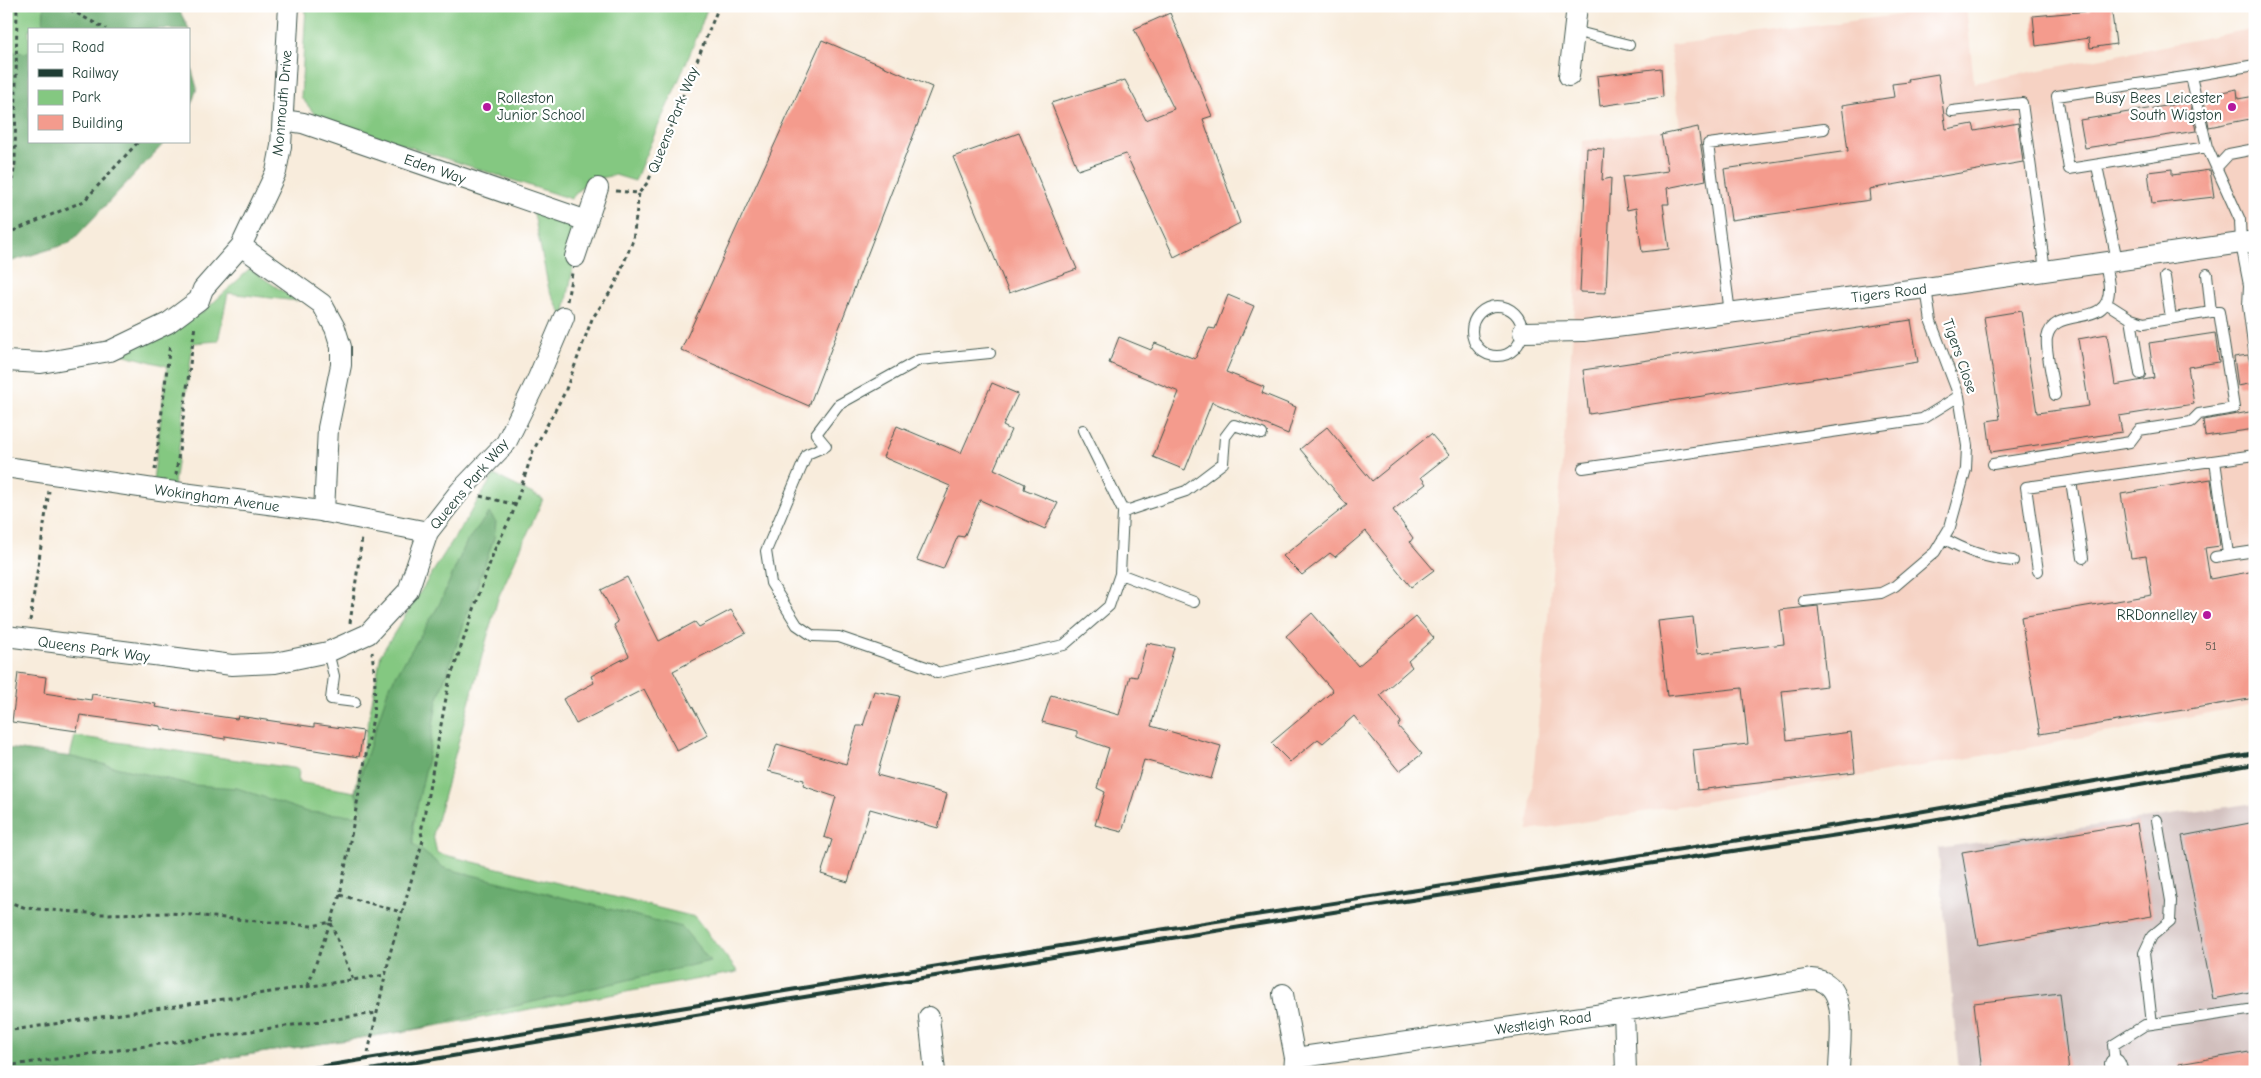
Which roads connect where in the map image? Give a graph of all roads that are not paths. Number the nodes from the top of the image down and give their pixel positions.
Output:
1 (289, 6) edge
2 (1578, 6) edge
3 (1574, 31) junction
4 (1629, 45) dead end
5 (2255, 65) edge
6 (1569, 76) dead end
7 (2191, 76) junction
8 (1952, 111) dead end
9 (283, 120) junction
10 (1824, 129) dead end
11 (2207, 147) junction
12 (2255, 149) edge
13 (2097, 166) junction
14 (2217, 167) junction
15 (598, 188) road end
16 (587, 221) junction
17 (2248, 242) edge
18 (241, 246) junction
19 (574, 258) road end
20 (2111, 261) junction
21 (2045, 270) junction
22 (2206, 274) dead end
23 (2165, 277) dead end
24 (2252, 285) edge
25 (1926, 288) junction
26 (2106, 303) junction
27 (2211, 312) junction
28 (1730, 313) junction
29 (564, 317) road end
30 (2171, 318) junction
31 (2131, 319) junction
32 (1522, 332) junction
33 (990, 354) dead end
34 (2255, 358) edge
35 (6, 361) edge
36 (2140, 374) dead end
37 (2055, 395) dead end
38 (1959, 396) junction
39 (1083, 430) dead end
40 (1262, 434) dead end
41 (2255, 455) edge
42 (2215, 461) junction
43 (1993, 464) dead end
44 (6, 466) edge
45 (1583, 468) dead end
46 (2071, 481) junction
47 (1129, 510) junction
48 (324, 512) junction
49 (428, 532) junction
50 (1943, 538) junction
51 (2255, 551) edge
52 (2228, 554) junction
53 (2215, 557) dead end
54 (2083, 558) dead end
55 (2013, 561) dead end
56 (2038, 571) dead end
57 (1120, 574) junction
58 (1804, 601) dead end
59 (1194, 602) dead end
60 (6, 636) edge
61 (338, 648) junction
62 (355, 702) dead end
63 (2157, 820) dead end
64 (1283, 994) dead end
65 (2255, 1009) edge
66 (1624, 1012) junction
67 (929, 1017) dead end
68 (2152, 1024) junction
69 (1294, 1065) edge
70 (2116, 1068) edge
71 (935, 1072) edge
72 (1626, 1072) edge
73 (1839, 1072) edge

1 - 9 street, Monmouth Drive
2 - 3 street
3 - 4 lane
3 - 6 street
5 - 7 lane
7 - 11 lane
7 - 13 lane
8 - 21 lane
9 - 16 street, Eden Way
9 - 18 street, Monmouth Drive
10 - 28 lane
11 - 13 lane
11 - 14 lane
12 - 14 lane
13 - 20 lane
14 - 17 lane
15 - 16 street
16 - 19 street
17 - 20 street, Tigers Road
17 - 24 lane
18 - 35 street, Monmouth Drive
18 - 48 street
20 - 21 street, Tigers Road
20 - 26 lane
21 - 25 street, Tigers Road
22 - 27 lane
23 - 30 lane
24 - 34 lane
25 - 28 street, Tigers Road
25 - 38 lane, Tigers Close
26 - 31 lane
26 - 37 lane
27 - 30 lane
27 - 43 lane
28 - 32 street, Tigers Road
29 - 49 street, Queens Park Way
30 - 31 lane
31 - 36 lane
32 - 32 lane
33 - 57 lane
38 - 45 lane
38 - 50 lane, Tigers Close
39 - 47 lane
40 - 47 lane
41 - 42 lane
42 - 46 lane
42 - 52 lane
44 - 48 street, Wokingham Avenue
46 - 54 lane
46 - 56 lane
47 - 57 lane
48 - 49 street, Wokingham Avenue
49 - 61 street, Queens Park Way
50 - 55 lane
50 - 58 lane, Tigers Close
51 - 52 lane
52 - 53 lane
57 - 59 lane
60 - 61 street, Queens Park Way
61 - 62 lane
63 - 68 lane
64 - 69 street
65 - 68 lane
66 - 69 street, Westleigh Road
66 - 72 street
66 - 73 street, Westleigh Road
67 - 71 street
68 - 70 lane

